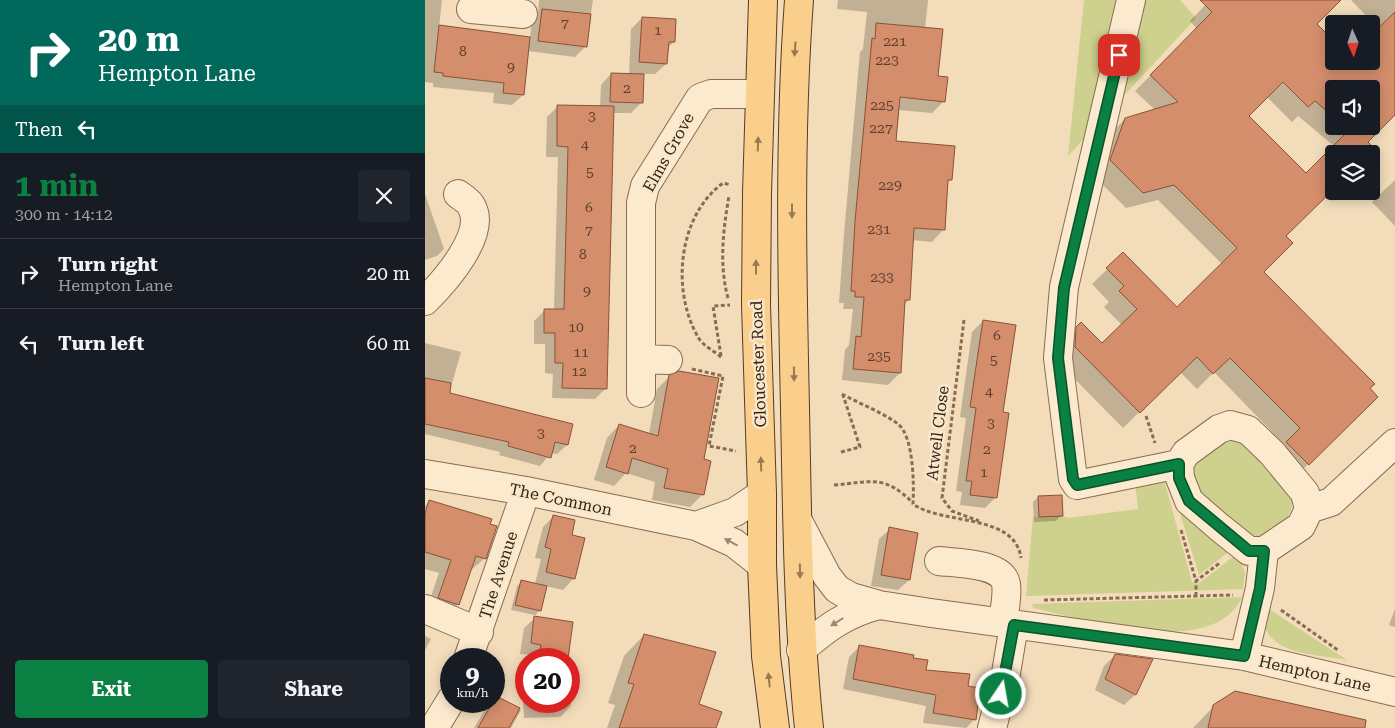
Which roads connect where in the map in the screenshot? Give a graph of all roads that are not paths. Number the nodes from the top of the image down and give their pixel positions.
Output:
1 (763, 0) edge
2 (799, 0) edge
3 (1131, 0) edge
4 (759, 94) junction
5 (458, 194) dead end
6 (425, 301) edge
7 (641, 393) dead end
8 (1395, 443) edge
9 (1179, 464) junction
10 (425, 474) edge
11 (526, 491) junction
12 (762, 494) junction
13 (1309, 509) junction
14 (798, 521) junction
15 (696, 526) junction
16 (1264, 551) junction
17 (939, 561) dead end
18 (762, 565) junction
19 (879, 605) junction
20 (425, 609) edge
21 (1009, 624) junction
22 (479, 632) junction
23 (472, 648) edge
24 (801, 650) junction
25 (1244, 656) junction
26 (1395, 692) edge
27 (443, 713) edge
28 (434, 728) edge
29 (775, 728) edge
30 (809, 728) edge
31 (992, 728) edge

1 - 4 main road, Gloucester Road
2 -> 14 main road
3 - 9 street
4 - 7 street, Elms Grove
12 -> 4 main road, Gloucester Road
5 - 6 street
8 - 13 street
9 - 13 street
9 - 16 street
10 - 11 street, The Common
11 - 15 street, The Common
11 - 22 street, The Avenue
12 - 15 street
12 - 18 main road, Gloucester Road
13 - 16 street
14 - 19 street, Hempton Lane
14 -> 24 main road
18 -> 15 street, The Common
16 - 25 street
17 - 21 street
29 -> 18 main road, Gloucester Road
19 - 21 street, Hempton Lane
19 -> 24 street, Hempton Lane
20 - 22 street
21 - 25 street, Hempton Lane
21 - 31 street
22 - 23 street, The Avenue
24 - 30 main road
25 - 26 street, Hempton Lane
27 - 28 street

